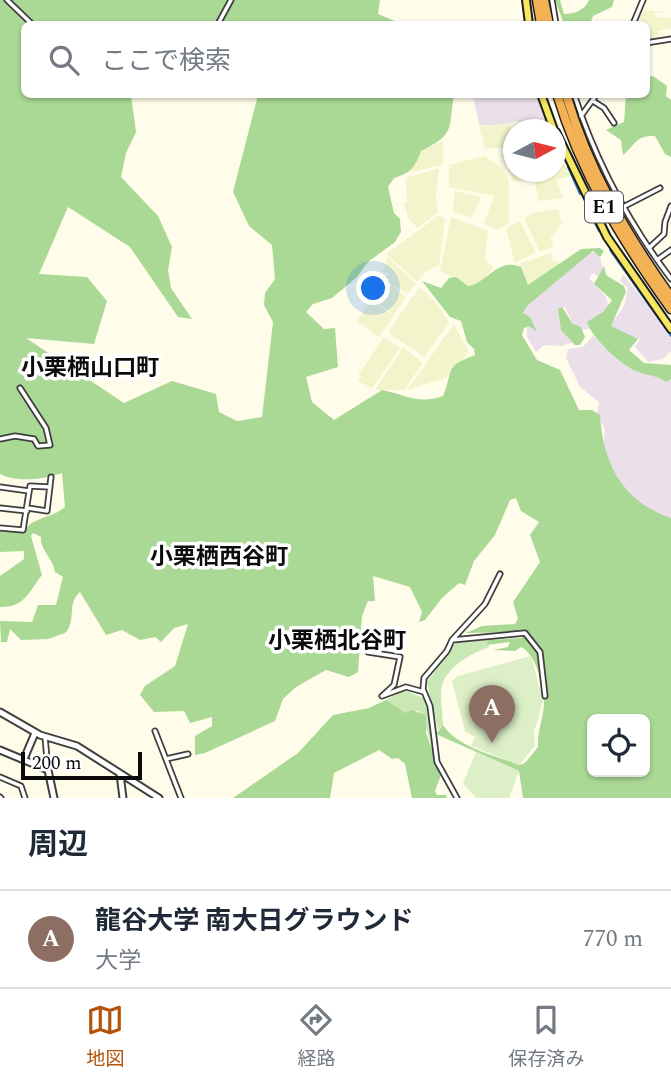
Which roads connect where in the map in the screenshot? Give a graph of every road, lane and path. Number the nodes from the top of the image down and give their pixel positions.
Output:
1 (7, 0) edge
2 (231, 0) edge
3 (526, 0) edge
4 (537, 0) edge
5 (544, 0) edge
6 (552, 0) edge
7 (643, 0) edge
8 (29, 21) edge
9 (220, 21) edge
10 (529, 21) edge
11 (540, 21) edge
12 (548, 21) edge
13 (556, 21) edge
14 (634, 21) edge
15 (671, 39) edge
16 (650, 42) edge
17 (543, 98) edge
18 (558, 98) edge
19 (567, 98) edge
20 (575, 98) edge
21 (595, 98) edge
22 (593, 101) junction
23 (581, 116) junction
24 (550, 119) edge
25 (614, 123) dead end
26 (566, 152) edge
27 (660, 188) dead end
28 (671, 205) edge
29 (623, 207) junction
30 (649, 248) junction
31 (671, 250) edge
32 (657, 260) junction
33 (671, 279) edge
34 (671, 296) edge
35 (671, 309) edge
36 (671, 329) edge
37 (20, 388) dead end
38 (0, 439) edge
39 (51, 477) dead end
40 (0, 487) edge
41 (50, 487) junction
42 (30, 491) junction
43 (0, 508) edge
44 (27, 510) junction
45 (0, 528) edge
46 (500, 574) dead end
47 (452, 639) junction
48 (368, 652) dead end
49 (424, 692) junction
50 (545, 696) dead end
51 (0, 712) edge
52 (155, 731) dead end
53 (35, 733) junction
54 (45, 737) junction
55 (0, 750) edge
56 (188, 754) dead end
57 (24, 759) junction
58 (166, 759) junction
59 (48, 770) junction
60 (120, 774) junction
61 (0, 777) edge
62 (25, 798) edge
63 (54, 798) edge
64 (123, 798) edge
65 (159, 798) edge
66 (181, 798) edge
67 (457, 798) edge

1 - 8 street
2 - 9 street
3 - 10 main road
4 - 11 highway
5 - 12 highway
6 - 13 street
7 - 14 street
15 - 16 street
17 - 24 main road
18 - 35 highway, E1
19 - 34 highway, E1
20 - 23 street
21 - 22 street
22 - 23 street
22 - 25 street
23 - 29 street
26 - 36 main road
27 - 29 street
28 - 30 street
29 - 30 street
30 - 32 street
31 - 32 street
32 - 33 street
37 - 38 street
39 - 41 street
40 - 42 street
41 - 42 street
41 - 44 street
42 - 44 street
43 - 44 street
44 - 45 street
46 - 47 street
47 - 49 street
47 - 50 street
48 - 49 street
49 - 67 street
51 - 53 street
52 - 58 street
53 - 54 street
53 - 57 street
54 - 59 street
54 - 60 street
55 - 57 street
56 - 58 street
57 - 59 street
58 - 66 street
59 - 63 street
60 - 64 street
60 - 65 street
61 - 62 street

